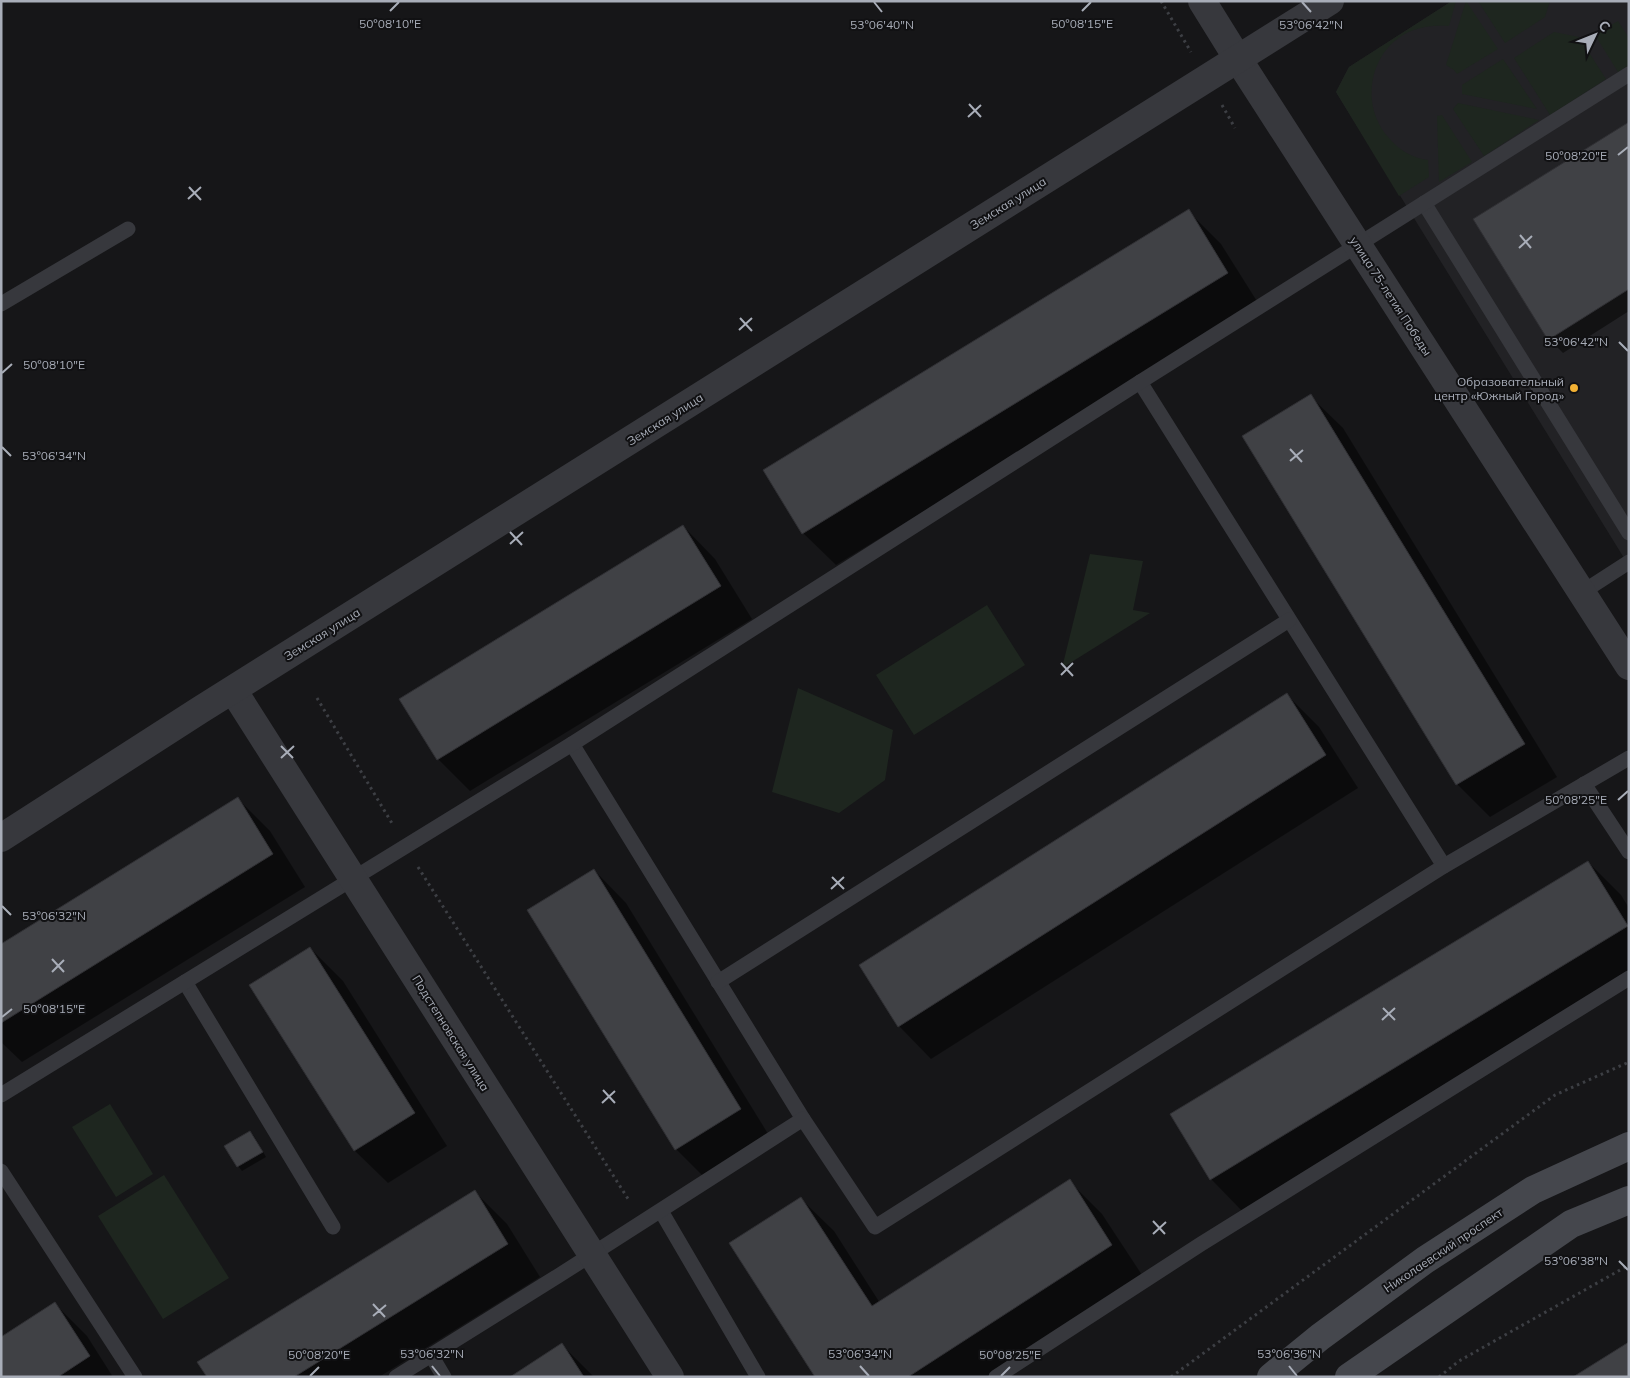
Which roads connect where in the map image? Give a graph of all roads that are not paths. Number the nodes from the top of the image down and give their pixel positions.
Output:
1 (1202, 1) edge
2 (1330, 1) edge
3 (1238, 60) junction
4 (1629, 74) edge
5 (1424, 203) junction
6 (128, 230) dead end
7 (1358, 245) junction
8 (1, 304) edge
9 (1140, 382) junction
10 (1629, 533) edge
11 (1629, 562) edge
12 (1581, 593) junction
13 (1289, 620) junction
14 (1629, 666) edge
15 (233, 690) junction
16 (572, 744) junction
17 (1629, 758) edge
18 (1584, 784) junction
19 (1, 838) edge
20 (1629, 852) edge
21 (1444, 866) junction
22 (353, 878) junction
23 (1629, 978) edge
24 (185, 982) junction
25 (718, 982) junction
26 (1, 1095) edge
27 (803, 1119) junction
28 (1629, 1146) edge
29 (1, 1171) edge
30 (1629, 1200) edge
31 (661, 1211) junction
32 (334, 1227) dead end
33 (592, 1255) junction
34 (431, 1355) junction
35 (135, 1377) edge
36 (396, 1377) edge
37 (444, 1377) edge
38 (670, 1377) edge
39 (758, 1377) edge
40 (996, 1377) edge
41 (1272, 1377) edge
42 (1349, 1377) edge

1 - 3 street, улица 75-летия Победы
2 - 3 street, Земская улица
3 - 7 street, улица 75-летия Победы
3 - 15 street, Земская улица
4 - 5 lane
5 - 7 lane
5 - 10 lane
6 - 8 lane
7 - 9 lane
7 - 12 street, улица 75-летия Победы
9 - 13 lane
9 - 16 lane
11 - 12 lane
12 - 14 street, улица 75-летия Победы
13 - 21 lane
13 - 25 lane
15 - 19 street, Земская улица
15 - 22 street, Подстепновская улица
16 - 22 lane
16 - 25 lane
17 - 18 lane
18 - 20 lane
18 - 21 lane
21 - 27 lane
22 - 24 lane
22 - 33 street, Подстепновская улица
23 - 40 lane
24 - 26 lane
24 - 32 lane
25 - 27 lane
27 - 31 lane
28 - 41 main road, Николаевский проспект
29 - 35 lane
30 - 42 main road
31 - 33 lane
31 - 39 lane
33 - 34 lane
33 - 38 street, Подстепновская улица
34 - 36 lane
34 - 37 lane

